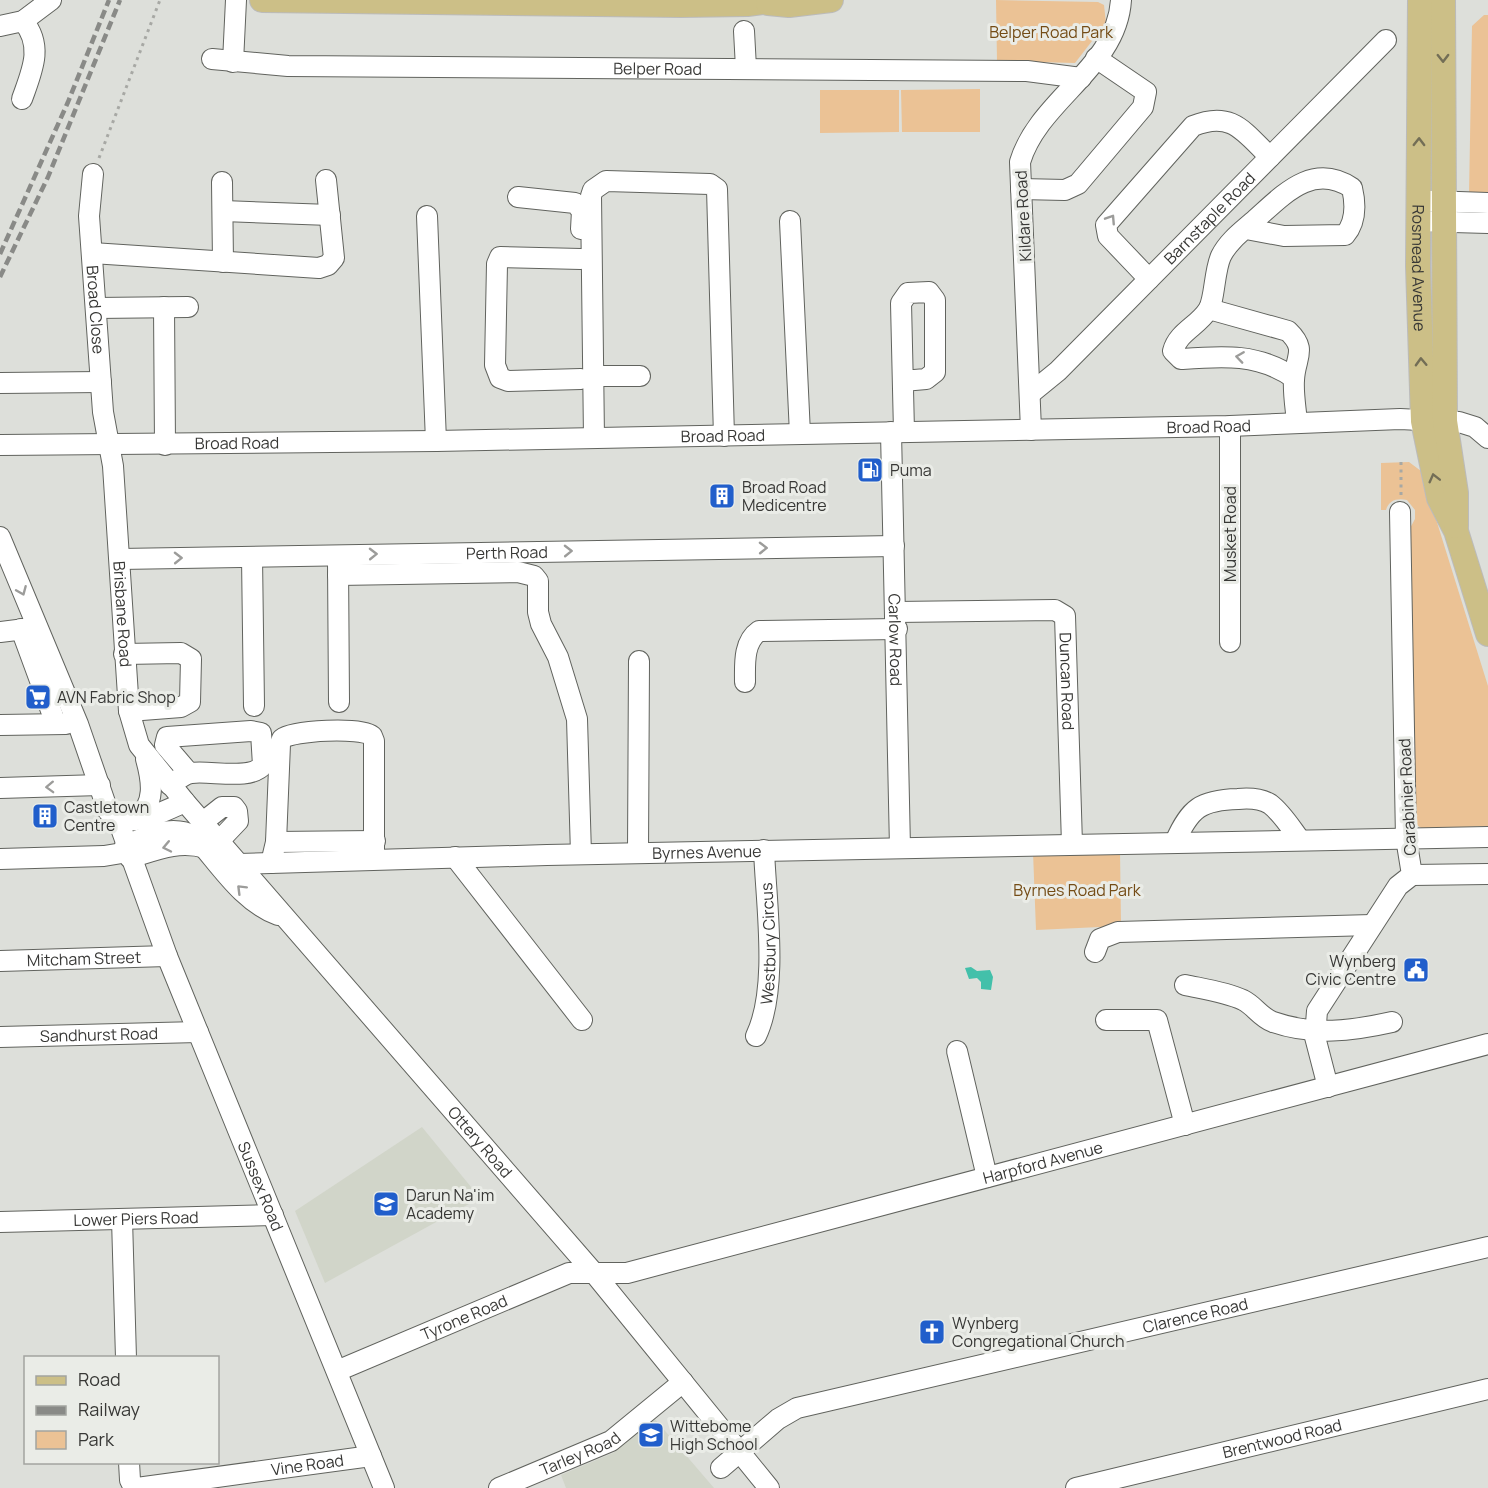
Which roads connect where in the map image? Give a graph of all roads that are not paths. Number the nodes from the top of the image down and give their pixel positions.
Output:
1 (51, 0) edge
2 (236, 0) edge
3 (262, 0) edge
4 (831, 0) edge
5 (1121, 0) edge
6 (1420, 0) edge
7 (1443, 0) edge
8 (773, 1) edge
9 (23, 21) junction
10 (0, 26) edge
11 (744, 31) dead end
12 (1386, 40) dead end
13 (1096, 58) junction
14 (212, 59) dead end
15 (233, 62) junction
16 (746, 68) junction
17 (1081, 78) junction
18 (22, 99) dead end
19 (1270, 158) junction
20 (93, 174) road end
21 (326, 180) dead end
22 (222, 182) dead end
23 (1021, 189) junction
24 (518, 197) dead end
25 (1488, 203) edge
26 (223, 211) junction
27 (1418, 211) junction
28 (1444, 212) junction
29 (330, 215) junction
30 (427, 216) dead end
31 (789, 221) dead end
32 (1488, 223) edge
33 (1246, 229) junction
34 (92, 253) junction
35 (581, 259) junction
36 (223, 262) junction
37 (1149, 279) junction
38 (164, 307) junction
39 (188, 307) dead end
40 (96, 308) junction
41 (1209, 309) junction
42 (640, 376) dead end
43 (587, 377) junction
44 (1294, 378) junction
45 (903, 381) dead end
46 (101, 382) junction
47 (0, 383) edge
48 (1031, 393) junction
49 (1488, 417) edge
50 (1442, 421) junction
51 (1297, 423) junction
52 (1230, 426) junction
53 (1031, 430) junction
54 (898, 432) junction
55 (800, 434) junction
56 (724, 436) junction
57 (588, 438) junction
58 (1488, 438) edge
59 (436, 441) junction
60 (0, 445) edge
61 (165, 445) junction
62 (109, 446) junction
63 (1400, 512) road end
64 (0, 537) edge
65 (894, 546) junction
66 (338, 555) junction
67 (252, 557) junction
68 (120, 559) junction
69 (338, 575) junction
70 (896, 621) junction
71 (29, 628) junction
72 (0, 632) edge
73 (1488, 634) edge
74 (1230, 642) dead end
75 (124, 654) junction
76 (639, 662) dead end
77 (745, 682) dead end
78 (339, 702) dead end
79 (254, 706) dead end
80 (129, 711) junction
81 (56, 724) junction
82 (78, 724) junction
83 (0, 725) edge
84 (145, 754) junction
85 (189, 773) junction
86 (100, 785) junction
87 (170, 785) junction
88 (0, 788) edge
89 (184, 802) junction
90 (127, 820) junction
91 (203, 822) junction
92 (1488, 837) edge
93 (1406, 838) junction
94 (1300, 840) junction
95 (276, 842) junction
96 (1175, 842) junction
97 (212, 844) junction
98 (1072, 844) junction
99 (900, 848) junction
100 (375, 850) junction
101 (764, 850) junction
102 (128, 852) junction
103 (638, 853) junction
104 (580, 854) junction
105 (455, 857) junction
106 (0, 860) edge
107 (272, 863) junction
108 (239, 864) junction
109 (1488, 874) edge
110 (1412, 875) junction
111 (285, 917) junction
112 (1372, 925) junction
113 (1095, 952) dead end
114 (167, 956) junction
115 (0, 961) edge
116 (1185, 985) dead end
117 (582, 1020) dead end
118 (1106, 1020) dead end
119 (1392, 1022) dead end
120 (1314, 1031) junction
121 (198, 1032) junction
122 (756, 1036) dead end
123 (0, 1037) edge
124 (1488, 1044) edge
125 (957, 1051) dead end
126 (1328, 1087) junction
127 (1185, 1125) junction
128 (987, 1177) junction
129 (273, 1215) junction
130 (122, 1219) junction
131 (0, 1222) edge
132 (1488, 1247) edge
133 (594, 1273) junction
134 (126, 1356) edge
135 (337, 1371) junction
136 (683, 1382) junction
137 (1488, 1389) edge
138 (740, 1452) junction
139 (371, 1456) junction
140 (129, 1464) edge
141 (721, 1468) dead end
142 (135, 1488) edge
143 (384, 1488) edge
144 (499, 1488) edge
145 (769, 1488) edge
146 (1076, 1488) edge

1 - 9 street
2 - 15 street
3 - 8 main road
4 - 8 main road
5 - 13 street, Kildare Road
27 -> 6 main road, Rosmead Avenue
7 -> 28 main road, Rosmead Avenue
9 - 10 street
9 - 18 street
11 - 16 street
12 - 19 street, Barnstaple Road
13 - 17 street, Kildare Road
13 - 23 street
14 - 15 street, Belper Road
15 - 16 street, Belper Road
16 - 17 street, Belper Road
17 - 23 street, Kildare Road
19 - 37 street, Barnstaple Road
37 -> 19 street
20 - 34 street, Broad Close
21 - 29 street
22 - 26 street
23 - 48 street, Kildare Road
24 - 35 street
25 - 28 street
26 - 29 street
26 - 36 street
27 - 28 street
50 -> 27 main road, Rosmead Avenue
28 - 32 street
28 - 50 main road, Rosmead Avenue
29 - 36 street
30 - 59 street
31 - 55 street
33 - 33 street
33 - 41 street
34 - 36 street
34 - 40 street, Broad Close
35 - 43 street
35 - 43 street
37 - 48 street, Barnstaple Road
38 - 39 street
38 - 40 street
38 - 61 street
40 - 46 street, Broad Close
41 - 44 street
44 -> 41 street
42 - 43 street
43 - 56 street
43 - 57 street
44 - 51 street
45 - 54 street, Carlow Road
46 - 47 street
46 - 62 street, Broad Close
48 - 53 street, Kildare Road
49 - 50 street, Broad Road
50 - 51 street, Broad Road
50 - 58 street
50 - 73 main road, Rosmead Avenue
51 - 52 street, Broad Road
52 - 53 street, Broad Road
52 - 74 street, Musket Road
53 - 54 street, Broad Road
54 - 55 street, Broad Road
54 - 65 street, Carlow Road
55 - 56 street, Broad Road
56 - 57 street, Broad Road
57 - 59 street, Broad Road
59 - 61 street, Broad Road
60 - 62 street, Broad Road
61 - 62 street, Broad Road
62 - 68 street, Brisbane Road
63 - 93 street, Carabinier Road
64 -> 71 street
66 -> 65 street, Perth Road
65 - 70 street, Carlow Road
66 - 67 street, Perth Road
66 - 69 street
68 -> 67 street, Perth Road
67 - 79 street
68 - 75 street, Brisbane Road
69 - 78 street
69 - 104 street
70 - 77 street, Duncan Road
70 - 98 street, Duncan Road
70 - 99 street, Carlow Road
71 - 72 street
71 - 81 street
71 - 82 street, Sussex Road
75 - 80 street, Brisbane Road
75 - 80 street
76 - 103 street
80 - 84 street, Brisbane Road
81 - 82 street
81 - 83 street
82 - 86 street, Sussex Road
84 - 87 street, Brisbane Road
84 - 90 street
85 - 85 street
85 - 87 street
86 -> 88 street
86 - 90 street, Sussex Road
87 - 89 street, Brisbane Road
89 - 90 street
89 - 91 street, Ottery Road
90 - 102 street, Sussex Road
91 - 97 street, Ottery Road
91 - 97 street
92 - 93 street, Byrnes Avenue
93 - 94 street, Byrnes Avenue
93 - 110 street, Carabinier Road
94 - 96 street, Byrnes Avenue
94 - 96 street
95 - 100 street
95 - 100 street
95 - 107 street
96 - 98 street, Byrnes Avenue
97 -> 102 street
97 - 108 street, Ottery Road
111 -> 97 street
98 - 99 street, Byrnes Avenue
99 - 101 street, Byrnes Avenue
100 - 105 street, Byrnes Avenue
100 - 107 street, Byrnes Avenue
101 - 103 street, Byrnes Avenue
101 - 122 street, Westbury Circus
102 - 106 street
102 - 114 street, Sussex Road
103 - 104 street, Byrnes Avenue
104 - 105 street, Byrnes Avenue
105 - 117 street
107 - 108 street, Byrnes Avenue
108 - 111 street, Ottery Road
109 - 110 street
110 - 112 street, Carabinier Road
111 - 133 street, Ottery Road
112 - 113 street
112 - 120 street, Carabinier Road
114 - 115 street, Mitcham Street
114 - 121 street, Sussex Road
116 - 120 street
118 - 127 street
119 - 120 street
120 - 126 street, Carabinier Road
121 - 123 street, Sandhurst Road
121 - 129 street, Sussex Road
124 - 126 street, Harpford Avenue
125 - 128 street
126 - 127 street, Harpford Avenue
127 - 128 street, Harpford Avenue
128 - 133 street, Harpford Avenue
129 - 130 street, Lower Piers Road
129 - 135 street, Sussex Road
130 - 131 street, Lower Piers Road
130 - 134 street
132 - 138 street, Clarence Road
133 - 135 street, Tyrone Road
133 - 136 street, Ottery Road
135 - 139 street, Sussex Road
136 - 138 street, Ottery Road
136 - 144 street, Tarley Road
137 - 146 street, Brentwood Road
138 - 141 street, Clarence Road
138 - 145 street, Ottery Road
139 - 142 street, Vine Road
139 - 143 street, Sussex Road
140 - 142 street

